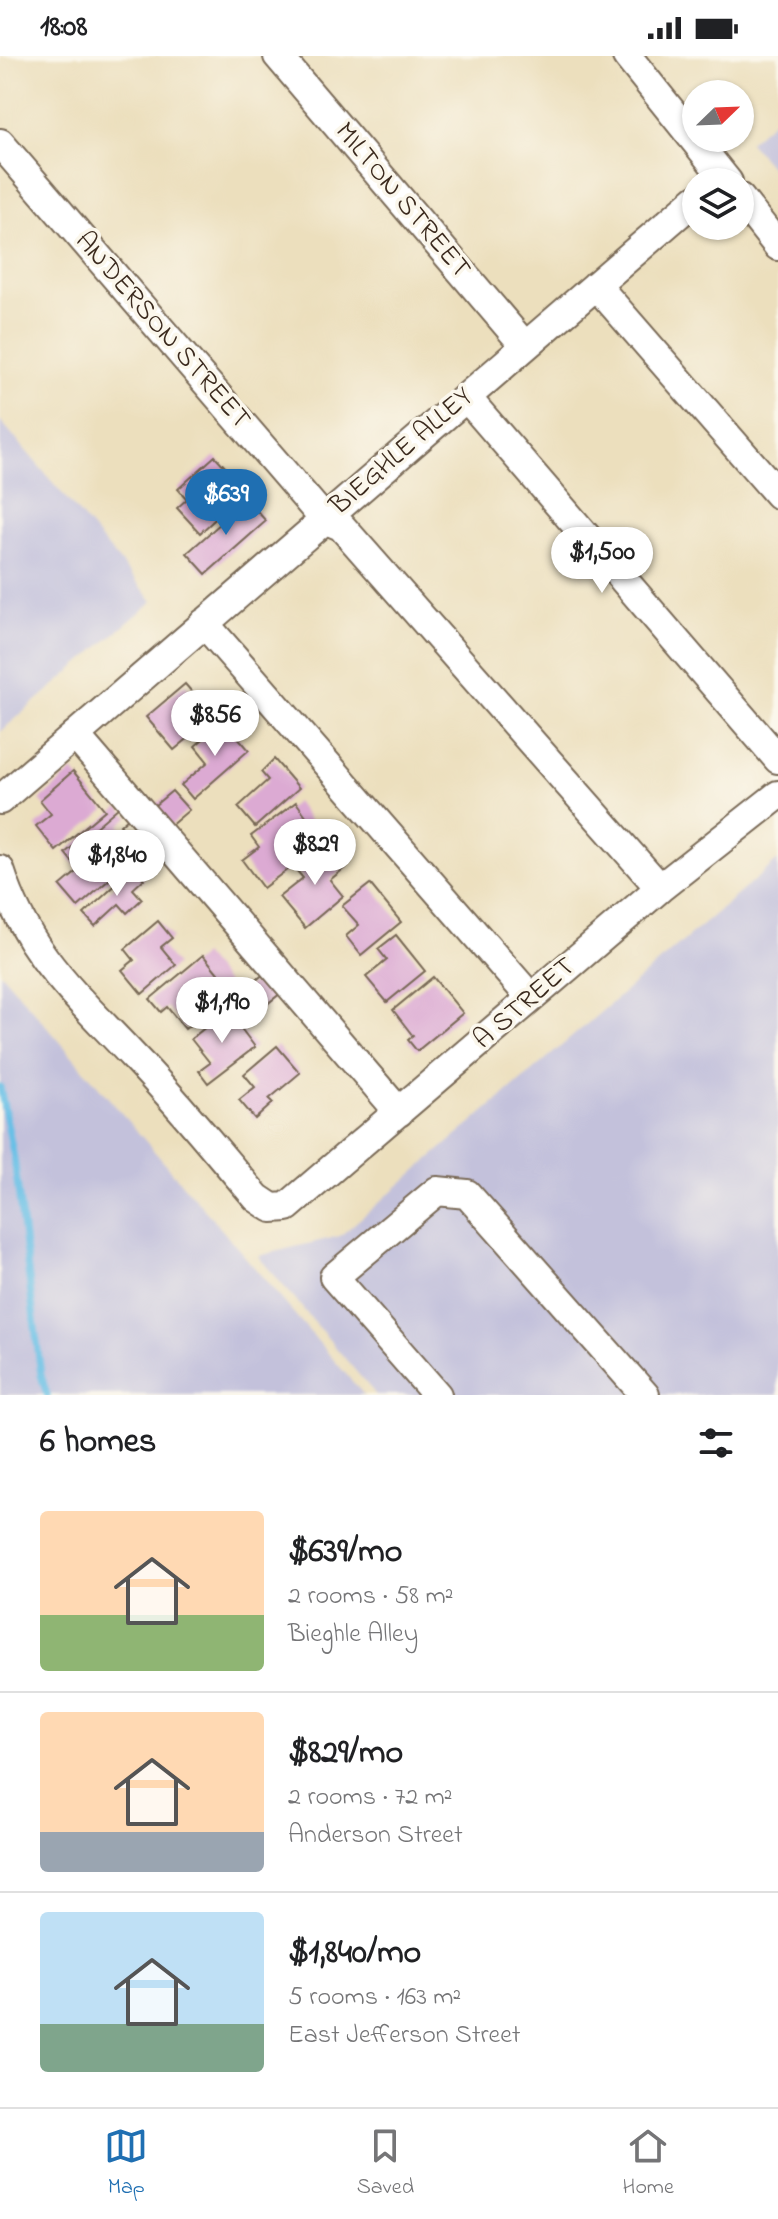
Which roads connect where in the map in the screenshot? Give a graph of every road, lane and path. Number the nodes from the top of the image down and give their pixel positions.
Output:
1 (278, 56) edge
2 (627, 56) edge
3 (0, 143) edge
4 (713, 168) edge
5 (682, 211) edge
6 (754, 216) edge
7 (778, 246) edge
8 (596, 285) junction
9 (525, 346) junction
10 (466, 397) junction
11 (778, 494) edge
12 (324, 519) junction
13 (204, 623) junction
14 (75, 735) junction
15 (778, 759) edge
16 (778, 795) edge
17 (0, 800) edge
18 (0, 870) edge
19 (660, 888) junction
20 (531, 998) junction
21 (399, 1112) junction
22 (437, 1395) edge
23 (645, 1395) edge

1 - 9 street, MILTON STREET
2 - 4 street
3 - 12 street, ANDERSON STREET
5 - 8 street, BIEGHLE ALLEY
6 - 7 street
8 - 9 street, BIEGHLE ALLEY
8 - 11 street
9 - 10 street, BIEGHLE ALLEY
10 - 12 street, BIEGHLE ALLEY
10 - 15 street
12 - 13 street, BIEGHLE ALLEY
12 - 19 street, ANDERSON STREET
13 - 14 street, BIEGHLE ALLEY
13 - 20 street
14 - 17 street, BIEGHLE ALLEY
14 - 21 street
16 - 19 street, A STREET
18 - 21 street, A STREET
19 - 20 street, A STREET
20 - 21 street, A STREET
22 - 23 street

